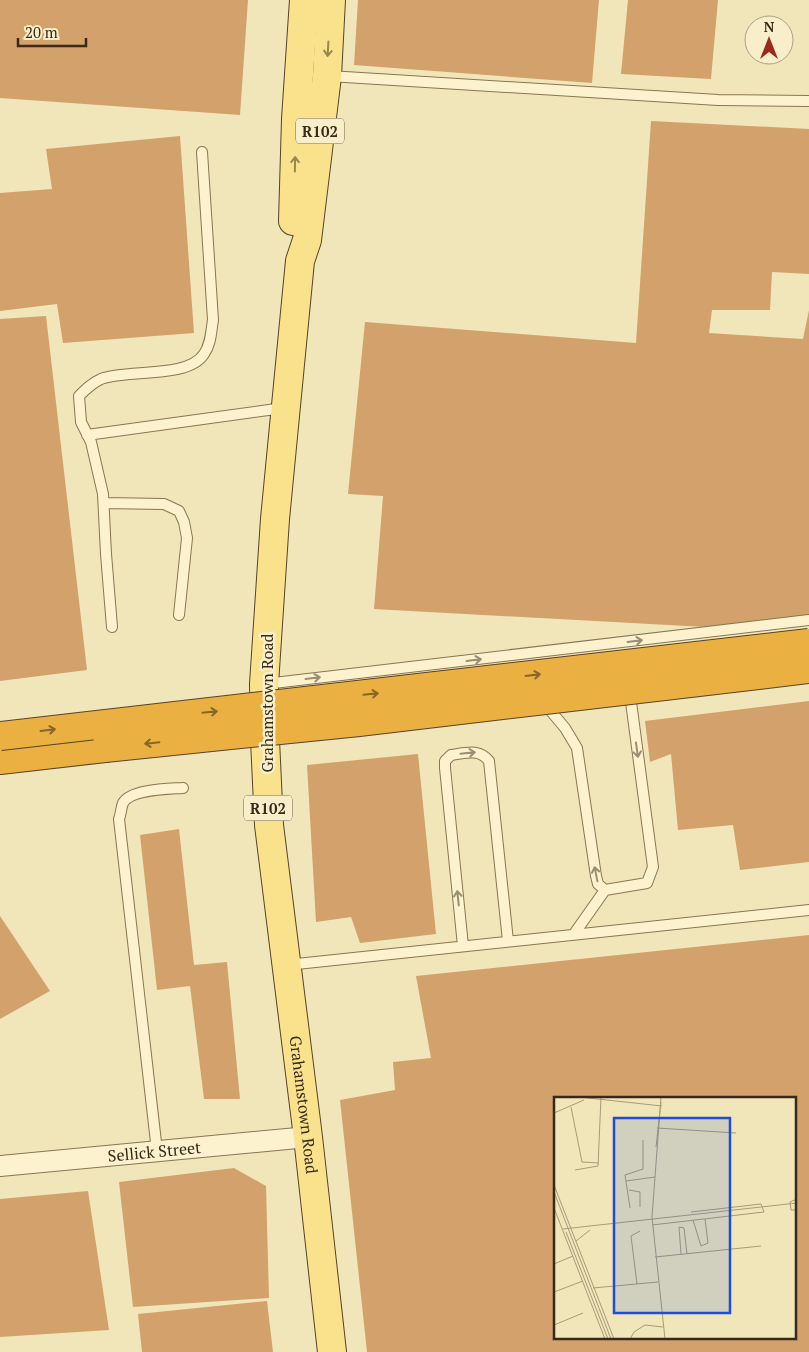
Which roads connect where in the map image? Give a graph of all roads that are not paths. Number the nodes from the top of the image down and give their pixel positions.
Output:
1 (304, 0) edge
2 (331, 0) edge
3 (313, 74) junction
4 (809, 101) edge
5 (202, 152) dead end
6 (284, 407) junction
7 (87, 435) junction
8 (104, 503) junction
9 (179, 615) dead end
10 (809, 620) edge
11 (112, 627) dead end
12 (809, 643) edge
13 (809, 669) edge
14 (264, 684) junction
15 (631, 702) dead end
16 (586, 706) dead end
17 (549, 709) junction
18 (0, 736) edge
19 (265, 740) junction
20 (0, 760) edge
21 (183, 788) dead end
22 (605, 890) junction
23 (809, 910) edge
24 (574, 934) junction
25 (508, 941) junction
26 (463, 946) junction
27 (286, 965) junction
28 (308, 1137) junction
29 (157, 1151) junction
30 (0, 1166) edge
31 (332, 1352) edge

1 - 3 main road, Grahamstown Road / R102
2 -> 3 main road, Grahamstown Road / R102
3 - 4 lane
3 - 6 main road, Grahamstown Road / R102
5 - 7 lane
6 - 7 lane
6 - 14 main road, Grahamstown Road / R102
7 - 8 lane
8 - 9 lane
8 - 11 lane
14 -> 10 lane
18 -> 12 highway, bridge
13 -> 20 highway, bridge
14 - 19 main road, Grahamstown Road / R102
15 -> 22 lane
16 - 17 lane
17 - 19 lane
22 -> 17 lane
19 - 27 main road, Grahamstown Road / R102
21 - 29 lane
22 - 24 lane
23 - 24 lane
24 - 25 lane
25 - 26 lane
26 -> 25 lane
26 - 27 lane
27 - 28 main road, Grahamstown Road / R102
28 - 29 street, Sellick Street
28 - 31 main road, Grahamstown Road / R102
29 - 30 street, Sellick Street

